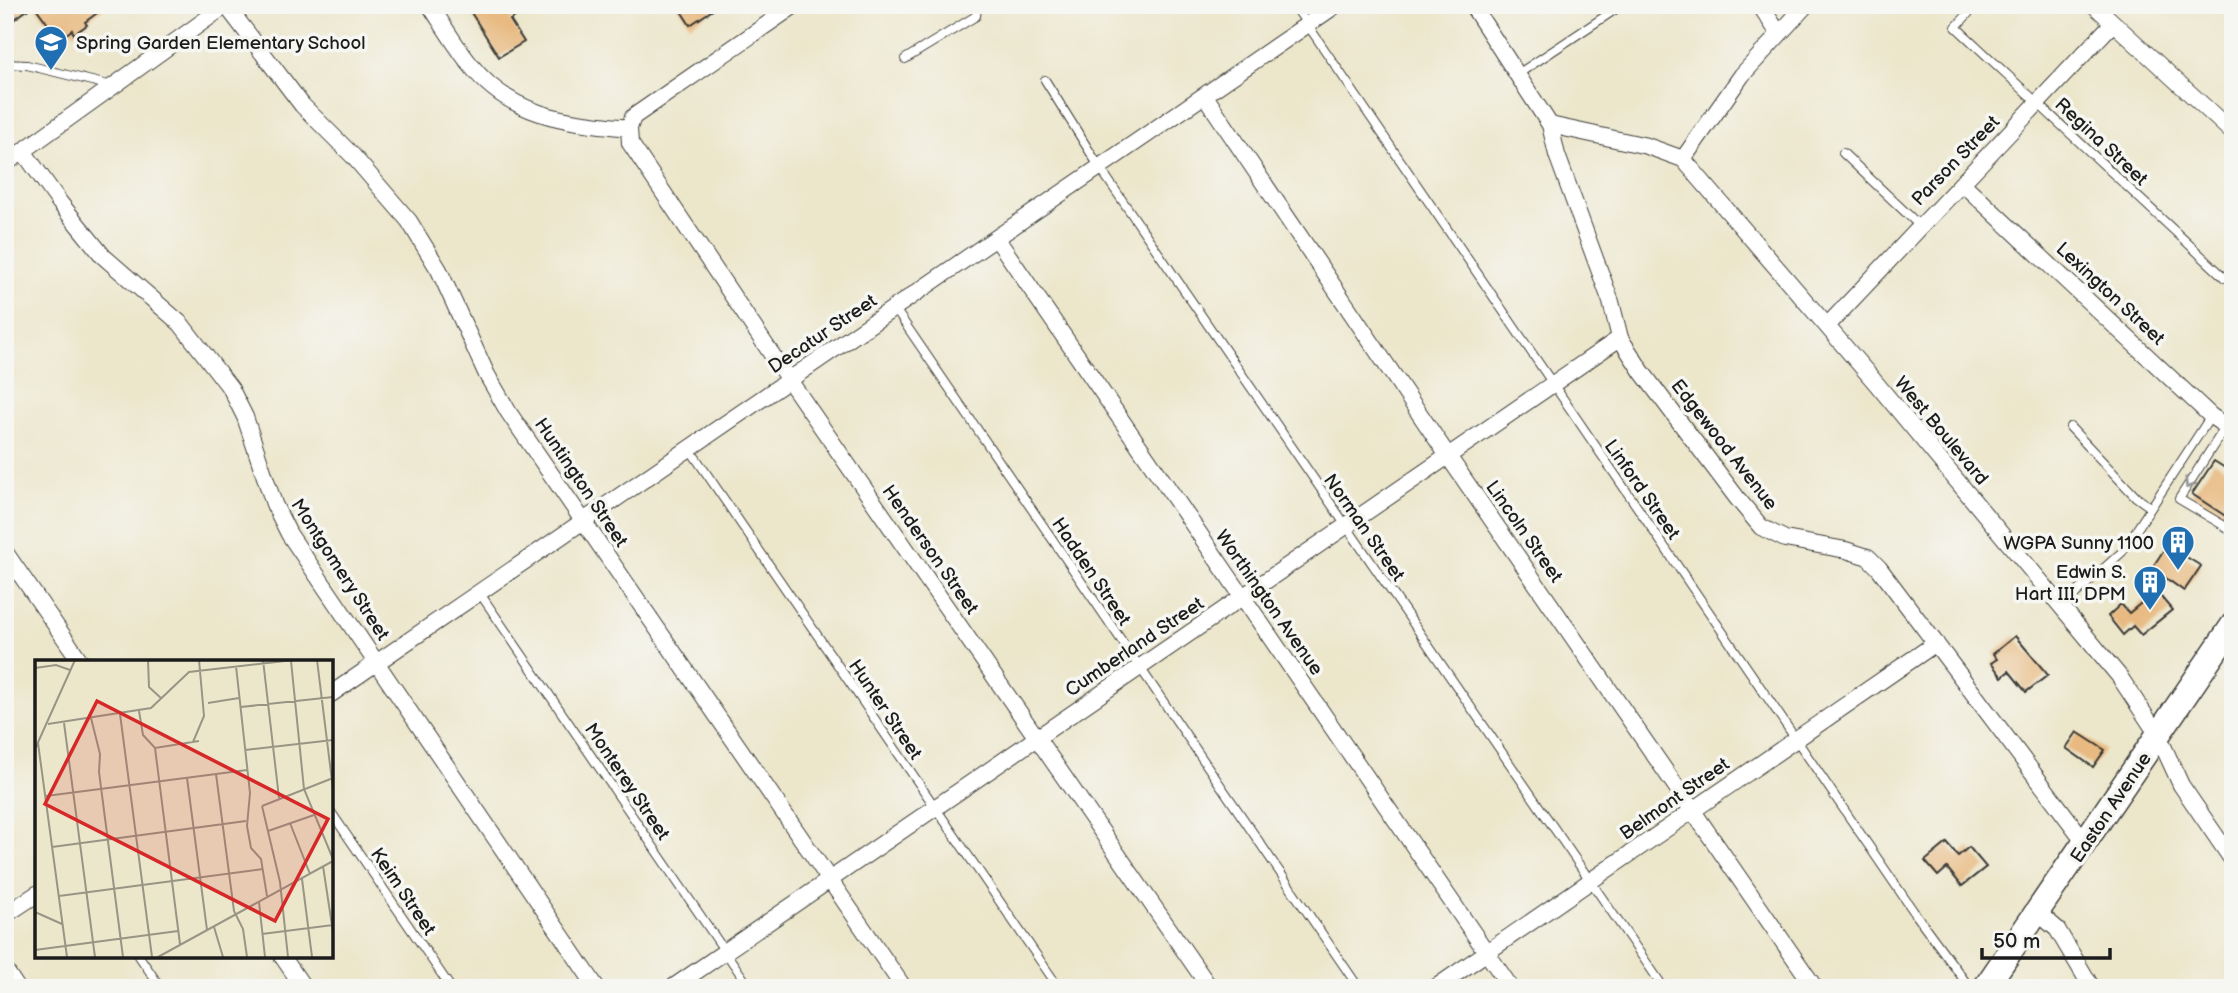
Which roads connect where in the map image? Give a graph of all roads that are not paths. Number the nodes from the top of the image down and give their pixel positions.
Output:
1 (226, 5) edge
2 (430, 5) edge
3 (795, 5) edge
4 (974, 5) edge
5 (1294, 5) edge
6 (1336, 5) edge
7 (1472, 5) edge
8 (1622, 5) edge
9 (1760, 5) edge
10 (1806, 5) edge
11 (1976, 5) edge
12 (2094, 5) edge
13 (2113, 23) junction
14 (1308, 25) junction
15 (1779, 34) junction
16 (905, 59) dead end
17 (5, 64) edge
18 (1518, 74) junction
19 (1045, 80) dead end
20 (113, 87) junction
21 (1205, 96) junction
22 (2038, 103) junction
23 (1550, 125) junction
24 (629, 128) junction
25 (2233, 132) edge
26 (23, 151) junction
27 (1843, 153) dead end
28 (1683, 159) junction
29 (5, 164) edge
30 (1100, 168) junction
31 (1962, 183) junction
32 (1921, 227) junction
33 (997, 239) junction
34 (2225, 278) dead end
35 (895, 309) junction
36 (1827, 326) junction
37 (1620, 338) junction
38 (789, 380) junction
39 (1552, 384) junction
40 (2211, 416) junction
41 (2070, 426) dead end
42 (2229, 429) edge
43 (689, 448) junction
44 (1448, 456) junction
45 (2150, 507) junction
46 (583, 521) junction
47 (1345, 527) junction
48 (2233, 531) edge
49 (5, 552) edge
50 (479, 592) junction
51 (1241, 598) junction
52 (2061, 607) junction
53 (2233, 625) edge
54 (1936, 643) junction
55 (80, 660) edge
56 (377, 662) junction
57 (1139, 668) junction
58 (332, 693) edge
59 (2158, 735) junction
60 (1036, 738) junction
61 (1797, 739) junction
62 (934, 808) junction
63 (1693, 810) junction
64 (332, 813) edge
65 (2085, 842) junction
66 (2233, 861) edge
67 (831, 880) junction
68 (1590, 881) junction
69 (35, 895) edge
70 (2038, 913) junction
71 (5, 915) edge
72 (725, 951) junction
73 (1486, 952) junction
74 (140, 958) edge
75 (283, 958) edge
76 (5, 970) edge
77 (17, 988) edge
78 (160, 988) edge
79 (304, 988) edge
80 (451, 988) edge
81 (597, 988) edge
82 (672, 988) edge
83 (750, 988) edge
84 (904, 988) edge
85 (1059, 988) edge
86 (1210, 988) edge
87 (1359, 988) edge
88 (1435, 988) edge
89 (1511, 988) edge
90 (1664, 988) edge
91 (1815, 988) edge
92 (1970, 988) edge
93 (1985, 988) edge
94 (2092, 988) edge

1 - 20 street
1 - 46 street, Huntington Street
2 - 24 street
3 - 24 street
4 - 16 lane
5 - 14 lane, Linford Street
6 - 14 street, Decatur Street
7 - 18 street, Edgewood Avenue
8 - 18 lane
9 - 15 street
10 - 15 street
11 - 22 lane, Regina Street
12 - 13 street
13 - 22 street, Parson Street
13 - 25 street
14 - 21 street, Decatur Street
14 - 39 lane, Linford Street
15 - 28 street
17 - 20 lane
18 - 23 street, Edgewood Avenue
19 - 30 lane, Norman Street
20 - 26 street
21 - 30 street, Decatur Street
21 - 44 street, Lincoln Street
22 - 31 street, Parson Street
22 - 34 lane, Regina Street
23 - 28 street
23 - 37 street, Edgewood Avenue
24 - 38 street, Henderson Street
26 - 29 street
26 - 56 street, Montgomery Street
27 - 32 lane
28 - 36 street, West Boulevard
30 - 33 street, Decatur Street
30 - 47 lane, Norman Street
31 - 32 street, Parson Street
31 - 40 street, Lexington Street
32 - 36 street, Parson Street
33 - 35 street, Decatur Street
33 - 51 street, Worthington Avenue
35 - 38 street, Decatur Street
35 - 57 lane, Hadden Street
36 - 52 street, West Boulevard
37 - 39 street, Cumberland Street
37 - 54 street, Edgewood Avenue
38 - 43 street, Decatur Street
38 - 60 street, Henderson Street
39 - 44 street, Cumberland Street
39 - 61 lane, Linford Street
40 - 42 street, Lexington Street
40 - 45 lane
41 - 45 lane
42 -> 48 lane
43 - 46 street, Decatur Street
43 - 62 lane, Hunter Street
44 - 47 street, Cumberland Street
44 - 63 street, Lincoln Street
45 - 52 lane
46 - 50 street, Decatur Street
46 - 67 street, Huntington Street
47 - 51 street, Cumberland Street
47 - 68 lane, Norman Street
49 - 55 street
50 - 56 street, Decatur Street
50 - 72 lane, Monterey Street
51 - 57 street, Cumberland Street
51 - 73 street, Worthington Avenue
52 - 59 street, West Boulevard
53 - 59 main road, Easton Avenue
54 - 61 street, Belmont Street
54 - 65 street, Edgewood Avenue
56 - 58 street, Decatur Street
56 - 81 street, Montgomery Street
57 - 60 street, Cumberland Street
57 - 87 lane, Hadden Street
59 - 65 main road, Easton Avenue
59 - 66 street, West Boulevard
60 - 62 street, Cumberland Street
60 - 86 street, Henderson Street
61 - 63 street, Belmont Street
61 - 92 lane, Linford Street
62 - 67 street, Cumberland Street
62 - 85 lane, Hunter Street
63 - 68 street, Belmont Street
63 - 91 street, Lincoln Street
64 - 80 lane, Keim Street
65 - 70 main road, Easton Avenue
67 - 72 street, Cumberland Street
67 - 84 street, Huntington Street
68 - 73 street, Belmont Street
68 - 90 lane, Norman Street
69 - 71 street
70 - 93 main road, Easton Avenue
70 - 94 street
72 - 82 street, Cumberland Street
72 - 83 lane, Monterey Street
73 - 88 street, Belmont Street
73 - 89 street, Worthington Avenue
74 - 78 lane
75 - 79 street
76 - 77 street

